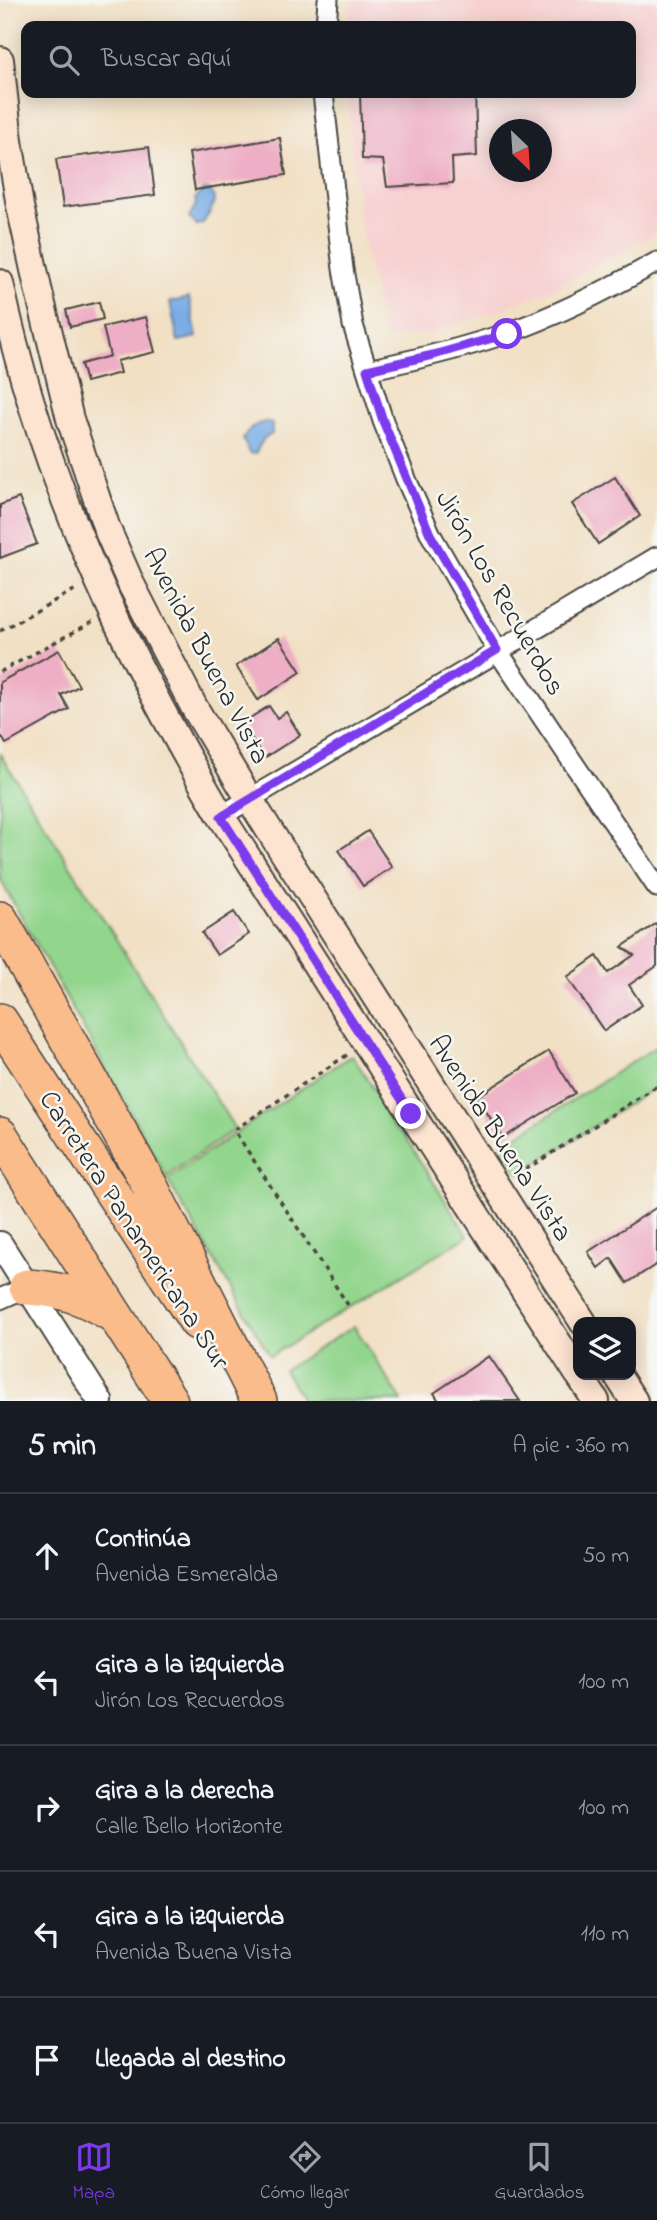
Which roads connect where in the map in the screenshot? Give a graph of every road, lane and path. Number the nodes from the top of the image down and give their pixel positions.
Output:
1 (328, 0) edge
2 (326, 21) edge
3 (0, 60) edge
4 (324, 98) edge
5 (657, 262) edge
6 (0, 283) edge
7 (367, 370) junction
8 (657, 556) edge
9 (96, 578) junction
10 (111, 611) junction
11 (0, 631) edge
12 (497, 650) junction
13 (0, 672) edge
14 (250, 800) junction
15 (221, 817) junction
16 (657, 887) edge
17 (0, 919) edge
18 (0, 1021) edge
19 (349, 1054) dead end
20 (657, 1086) edge
21 (461, 1134) junction
22 (0, 1135) edge
23 (434, 1149) junction
24 (497, 1188) junction
25 (0, 1244) edge
26 (13, 1293) edge
27 (348, 1305) dead end
28 (113, 1315) junction
29 (580, 1317) edge
30 (573, 1366) edge
31 (582, 1380) edge
32 (620, 1380) edge
33 (100, 1401) edge
34 (170, 1401) edge
35 (249, 1401) edge
36 (259, 1401) edge
37 (596, 1401) edge
38 (634, 1401) edge

1 - 2 street
3 - 14 main road, Avenida Buena Vista
4 - 7 street, Jirón Los Recuerdos
5 - 7 street
6 - 9 main road
7 - 12 street, Jirón Los Recuerdos
8 - 12 street
9 - 10 main road
9 - 11 path
10 - 13 path
10 - 15 main road
12 - 14 street
12 - 16 street, Jirón Los Recuerdos
14 - 15 street
14 - 21 main road, Avenida Buena Vista
15 - 23 main road
17 - 36 highway
18 - 35 highway, Carretera Panamericana Sur
19 - 27 path
20 - 24 path
21 - 23 main road
21 - 24 main road, Avenida Buena Vista
22 - 28 highway
23 - 30 main road
24 - 29 main road, Avenida Buena Vista
25 - 26 street
26 - 28 highway
26 - 33 street
28 - 34 highway
31 - 37 main road
32 - 38 main road

